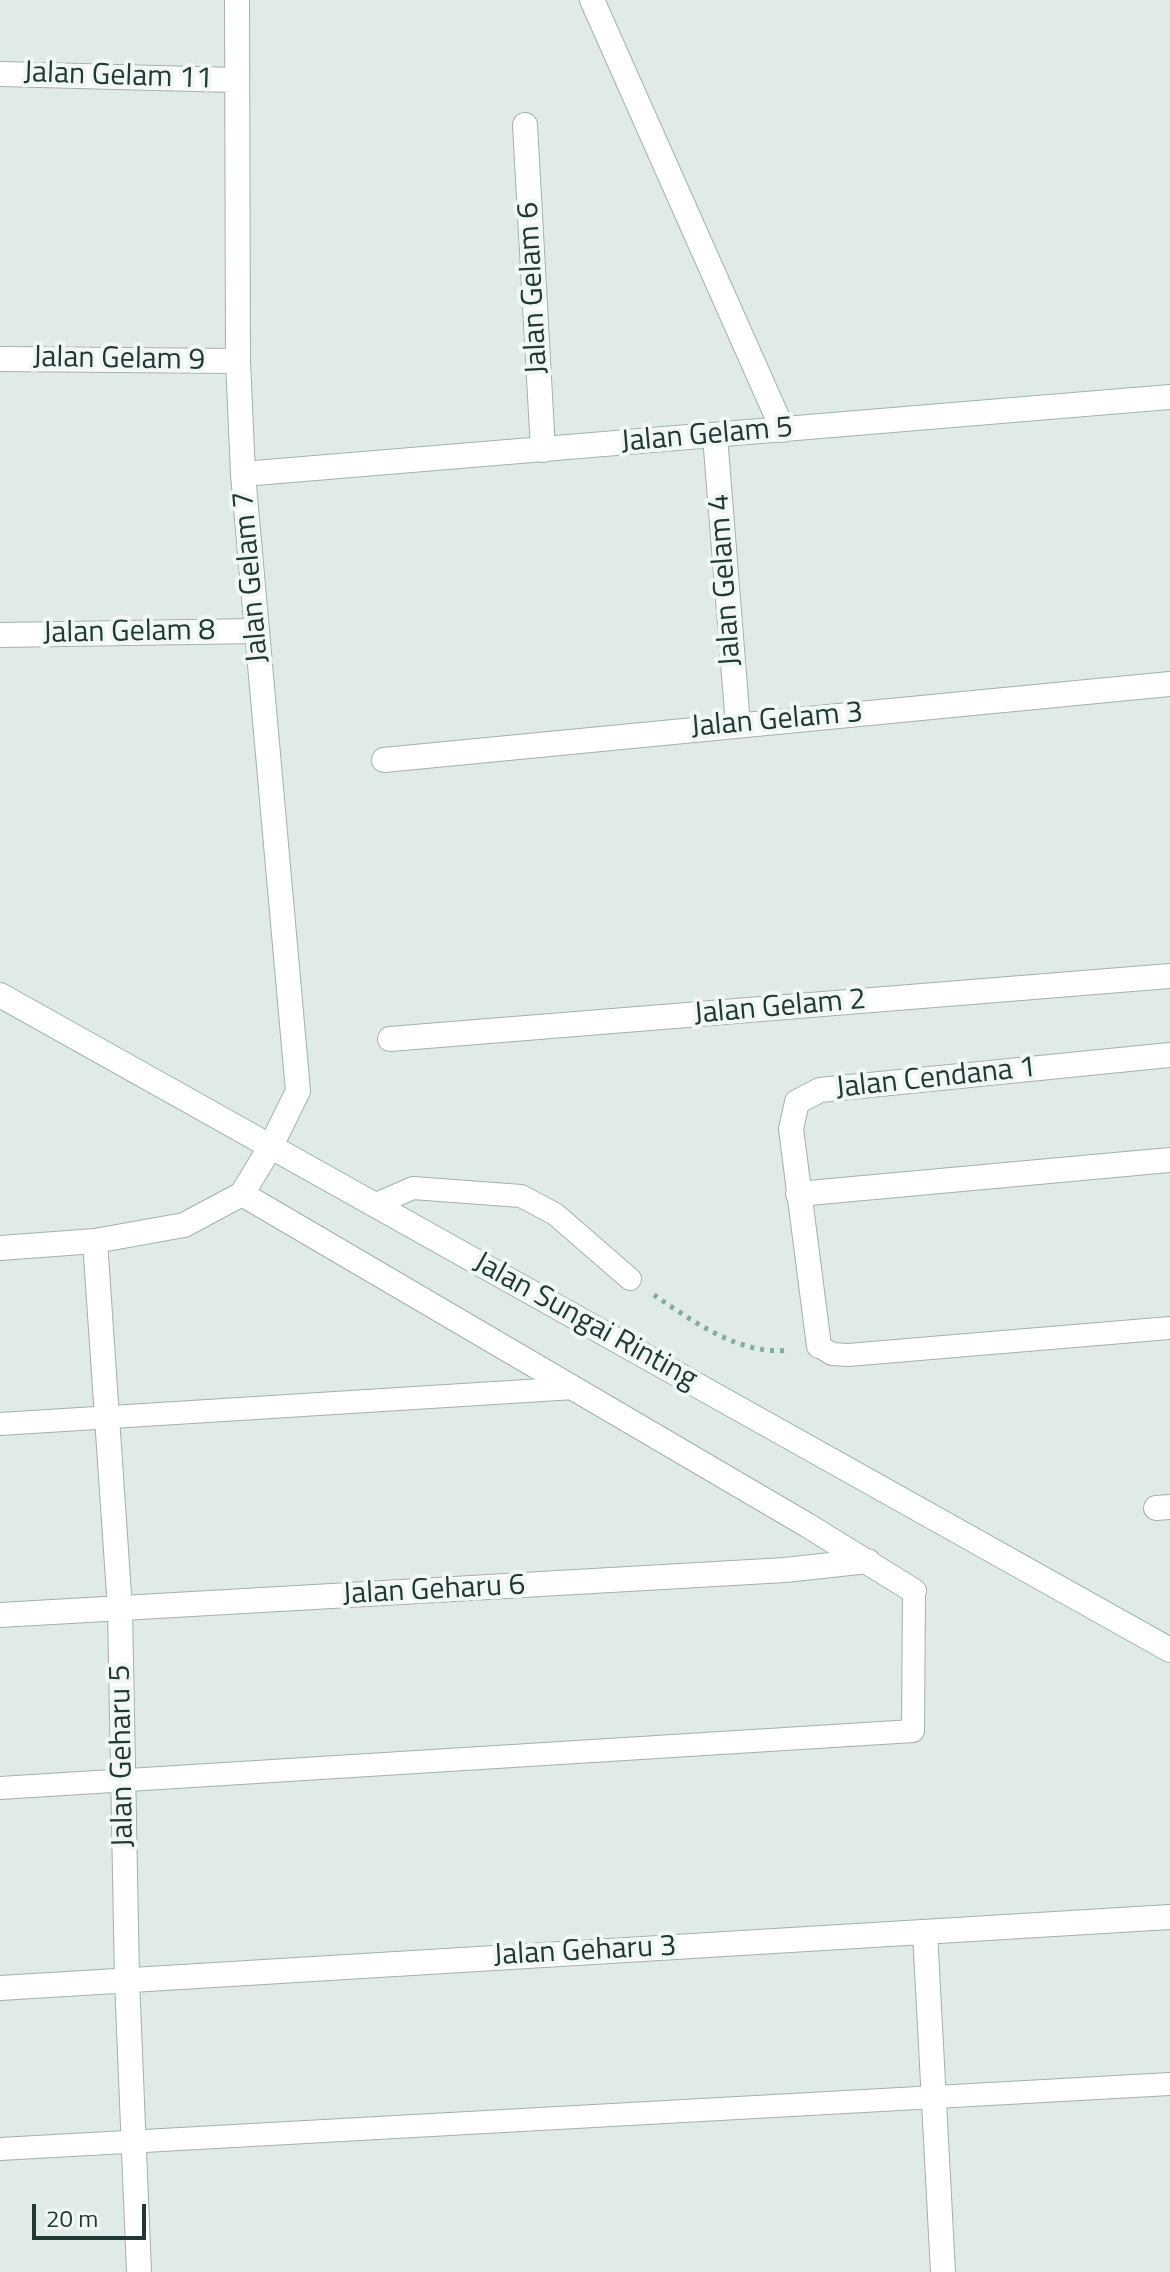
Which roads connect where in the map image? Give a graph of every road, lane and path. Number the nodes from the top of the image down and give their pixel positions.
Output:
1 (237, 0) edge
2 (592, 0) edge
3 (0, 74) edge
4 (235, 80) junction
5 (525, 125) dead end
6 (0, 359) edge
7 (238, 361) junction
8 (1170, 397) edge
9 (783, 430) junction
10 (715, 436) junction
11 (543, 450) junction
12 (243, 474) junction
13 (257, 631) junction
14 (0, 635) edge
15 (1170, 684) edge
16 (738, 725) junction
17 (384, 760) dead end
18 (1170, 976) edge
19 (0, 995) edge
20 (390, 1039) dead end
21 (1170, 1055) edge
22 (271, 1146) junction
23 (1170, 1160) edge
24 (242, 1194) junction
25 (798, 1194) junction
26 (376, 1204) junction
27 (95, 1241) junction
28 (0, 1248) edge
29 (630, 1279) joint
30 (1170, 1328) edge
31 (819, 1346) junction
32 (574, 1388) junction
33 (108, 1418) junction
34 (0, 1424) edge
35 (868, 1561) junction
36 (914, 1591) joint
37 (120, 1609) junction
38 (0, 1615) edge
39 (1170, 1650) edge
40 (123, 1779) junction
41 (0, 1788) edge
42 (1170, 1917) edge
43 (925, 1932) junction
44 (127, 1980) junction
45 (0, 1988) edge
46 (1170, 2084) edge
47 (934, 2098) junction
48 (134, 2141) junction
49 (0, 2149) edge
50 (139, 2272) edge
51 (943, 2272) edge

1 - 4 street, Jalan Gelam 7
2 - 9 street
3 - 4 street, Jalan Gelam 11
4 - 7 street, Jalan Gelam 7
5 - 11 street, Jalan Gelam 6
6 - 7 street, Jalan Gelam 9
7 - 12 street, Jalan Gelam 7
8 - 9 street, Jalan Gelam 5
9 - 10 street, Jalan Gelam 5
10 - 11 street, Jalan Gelam 5
10 - 16 street, Jalan Gelam 4
11 - 12 street, Jalan Gelam 5
12 - 13 street, Jalan Gelam 7
13 - 14 street, Jalan Gelam 8
13 - 22 street, Jalan Gelam 7
15 - 16 street, Jalan Gelam 3
16 - 17 street, Jalan Gelam 3
18 - 20 street, Jalan Gelam 2
19 - 22 street, Jalan Sungai Rinting
21 - 25 street, Jalan Cendana 1
22 - 24 street, Jalan Gelam 7
22 - 26 street, Jalan Sungai Rinting
23 - 25 street
24 - 27 street
24 - 32 street
25 - 31 street, Jalan Cendana 1
26 - 29 lane
26 - 39 street, Jalan Sungai Rinting
27 - 28 street
27 - 33 street, Jalan Geharu 5
29 - 31 path
30 - 31 lane
32 - 33 lane
32 - 35 street
33 - 34 lane
33 - 37 street, Jalan Geharu 5
35 - 36 street
35 - 37 street, Jalan Geharu 6
36 - 40 lane
37 - 38 street, Jalan Geharu 6
37 - 40 street, Jalan Geharu 5
40 - 41 lane
40 - 44 street, Jalan Geharu 5
42 - 43 street, Jalan Geharu 3
43 - 44 street, Jalan Geharu 3
43 - 47 street
44 - 45 street, Jalan Geharu 3
44 - 48 street, Jalan Geharu 5
46 - 47 lane
47 - 48 lane
47 - 51 street
48 - 49 lane
48 - 50 street, Jalan Geharu 5

